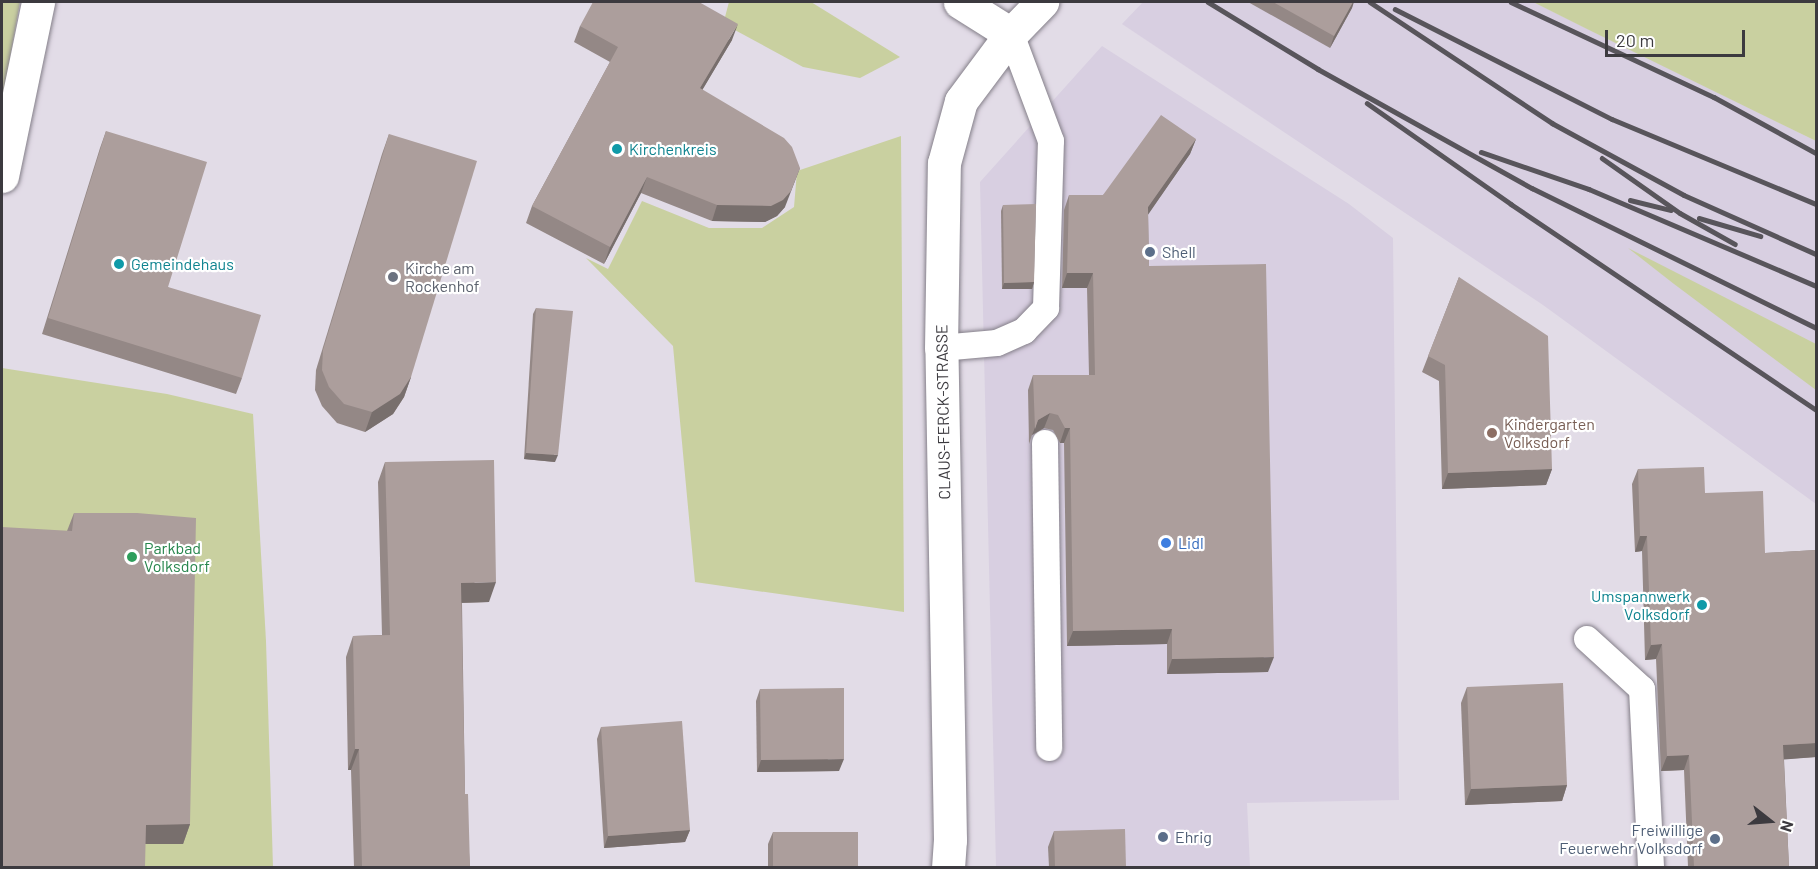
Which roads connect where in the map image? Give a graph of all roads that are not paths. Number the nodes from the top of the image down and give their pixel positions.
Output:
1 (38, 2) edge
2 (960, 2) edge
3 (1042, 2) edge
4 (1011, 34) junction
5 (2, 176) edge
6 (941, 348) junction
7 (1046, 443) edge
8 (1587, 639) dead end
9 (1049, 748) dead end
10 (948, 867) edge
11 (1650, 867) edge

1 - 5 street
2 - 4 street
3 - 4 street, CLAUS-FERCK-STRASSE
4 - 6 street, CLAUS-FERCK-STRASSE
4 - 6 lane
6 - 10 street, CLAUS-FERCK-STRASSE
7 - 9 lane
8 - 11 lane

